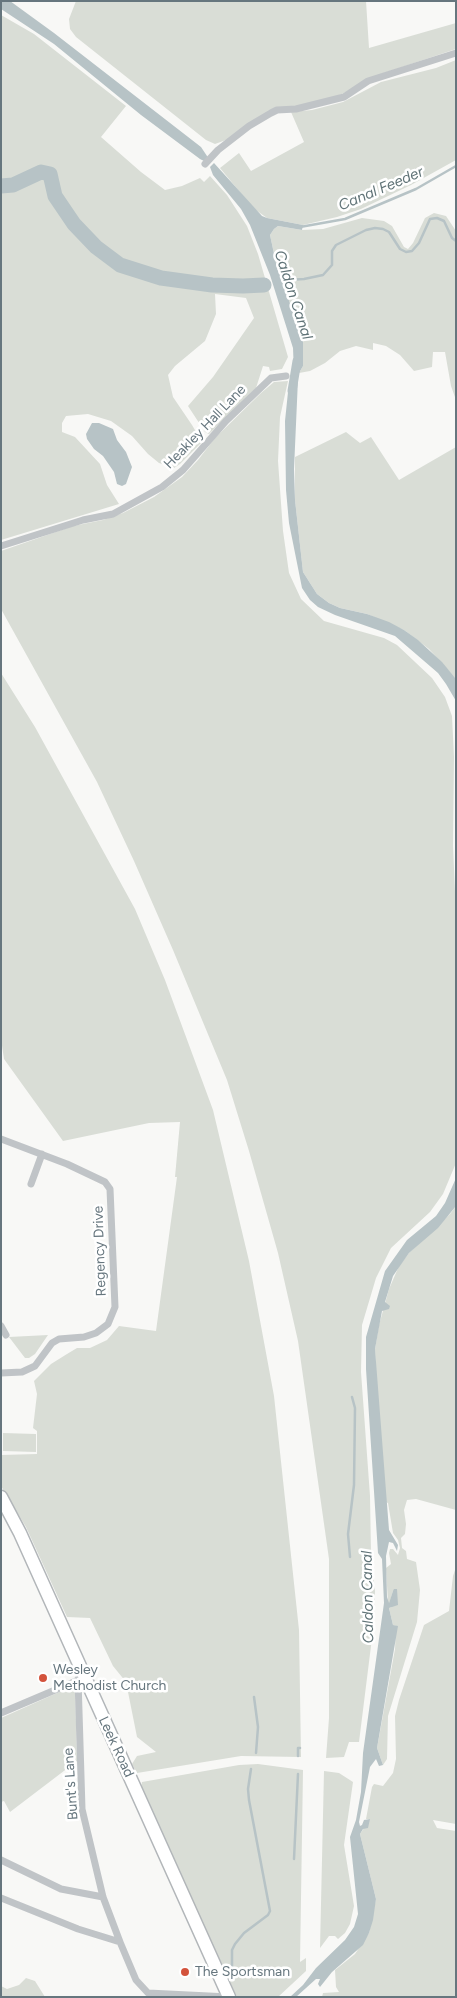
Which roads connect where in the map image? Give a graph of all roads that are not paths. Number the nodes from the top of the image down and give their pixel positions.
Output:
1 (456, 53) edge
2 (205, 164) dead end
3 (286, 376) dead end
4 (1, 546) edge
5 (1, 1139) edge
6 (42, 1154) junction
7 (31, 1184) dead end
8 (1, 1326) edge
9 (6, 1335) dead end
10 (1, 1373) edge
11 (1, 1497) edge
12 (81, 1679) junction
13 (1, 1713) edge
14 (1, 1860) edge
15 (103, 1897) junction
16 (1, 1898) edge
17 (120, 1942) junction
18 (229, 1997) edge

1 - 2 street
3 - 4 street, Heakley Hall Lane
5 - 6 street, Regency Drive
6 - 7 street
6 - 10 street, Regency Drive
8 - 9 street
11 - 12 highway, Leek Road
12 - 13 street
12 - 15 street, Bunt's Lane
12 - 18 highway, Leek Road
14 - 15 street
15 - 17 street, Bunt's Lane
16 - 17 street
17 - 18 street, Bunt's Lane

